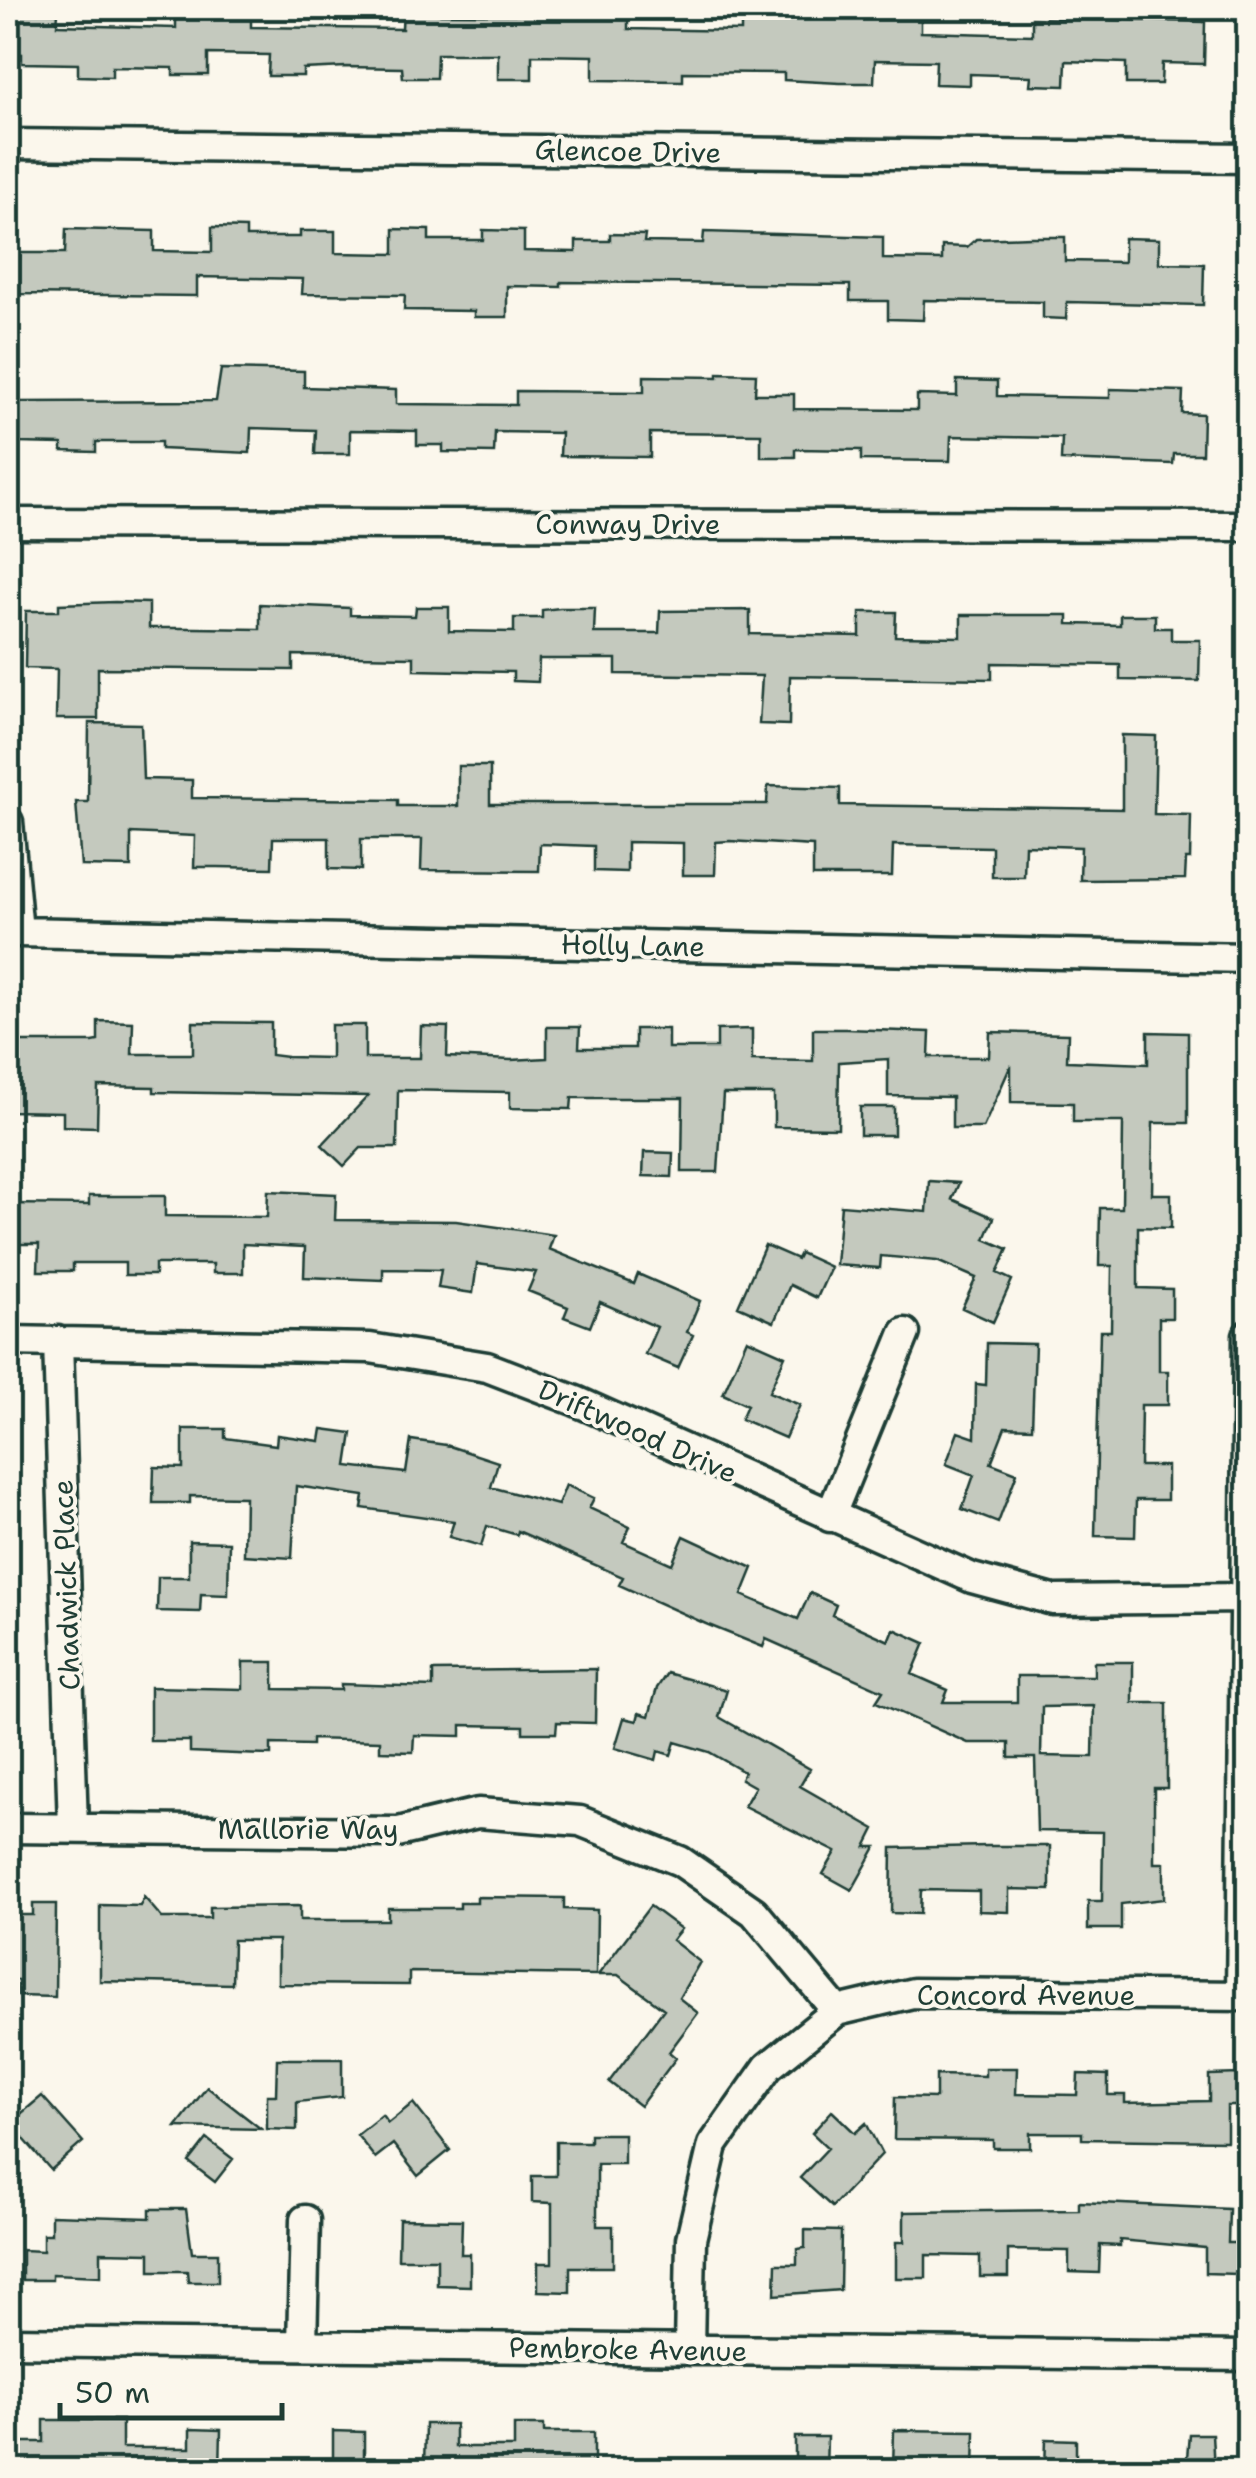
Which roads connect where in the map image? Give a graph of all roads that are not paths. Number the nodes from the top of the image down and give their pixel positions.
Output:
1 (8, 144) edge
2 (1248, 158) edge
3 (8, 522) edge
4 (1248, 526) edge
5 (8, 822) edge
6 (1248, 958) edge
7 (905, 1333) dead end
8 (1248, 1335) edge
9 (58, 1341) junction
10 (8, 1342) edge
11 (830, 1518) junction
12 (1247, 1598) edge
13 (8, 1828) edge
14 (73, 1828) junction
15 (1245, 1996) edge
16 (836, 2010) junction
17 (305, 2220) dead end
18 (8, 2342) edge
19 (302, 2345) junction
20 (689, 2350) junction
21 (1248, 2356) edge

1 - 2 street, Glencoe Drive
3 - 4 street, Conway Drive
5 - 6 street, Holly Lane
7 - 11 street
8 - 12 street
9 - 10 street, Driftwood Drive
9 - 11 street, Driftwood Drive
9 - 14 street, Chadwick Place
11 - 12 street, Driftwood Drive
12 - 15 street
13 - 14 street, Mallorie Way
14 - 16 street, Mallorie Way
15 - 16 street, Concord Avenue
16 - 20 street, Concord Avenue
17 - 19 street
18 - 19 street, Pembroke Avenue
19 - 20 street, Pembroke Avenue
20 - 21 street, Pembroke Avenue

